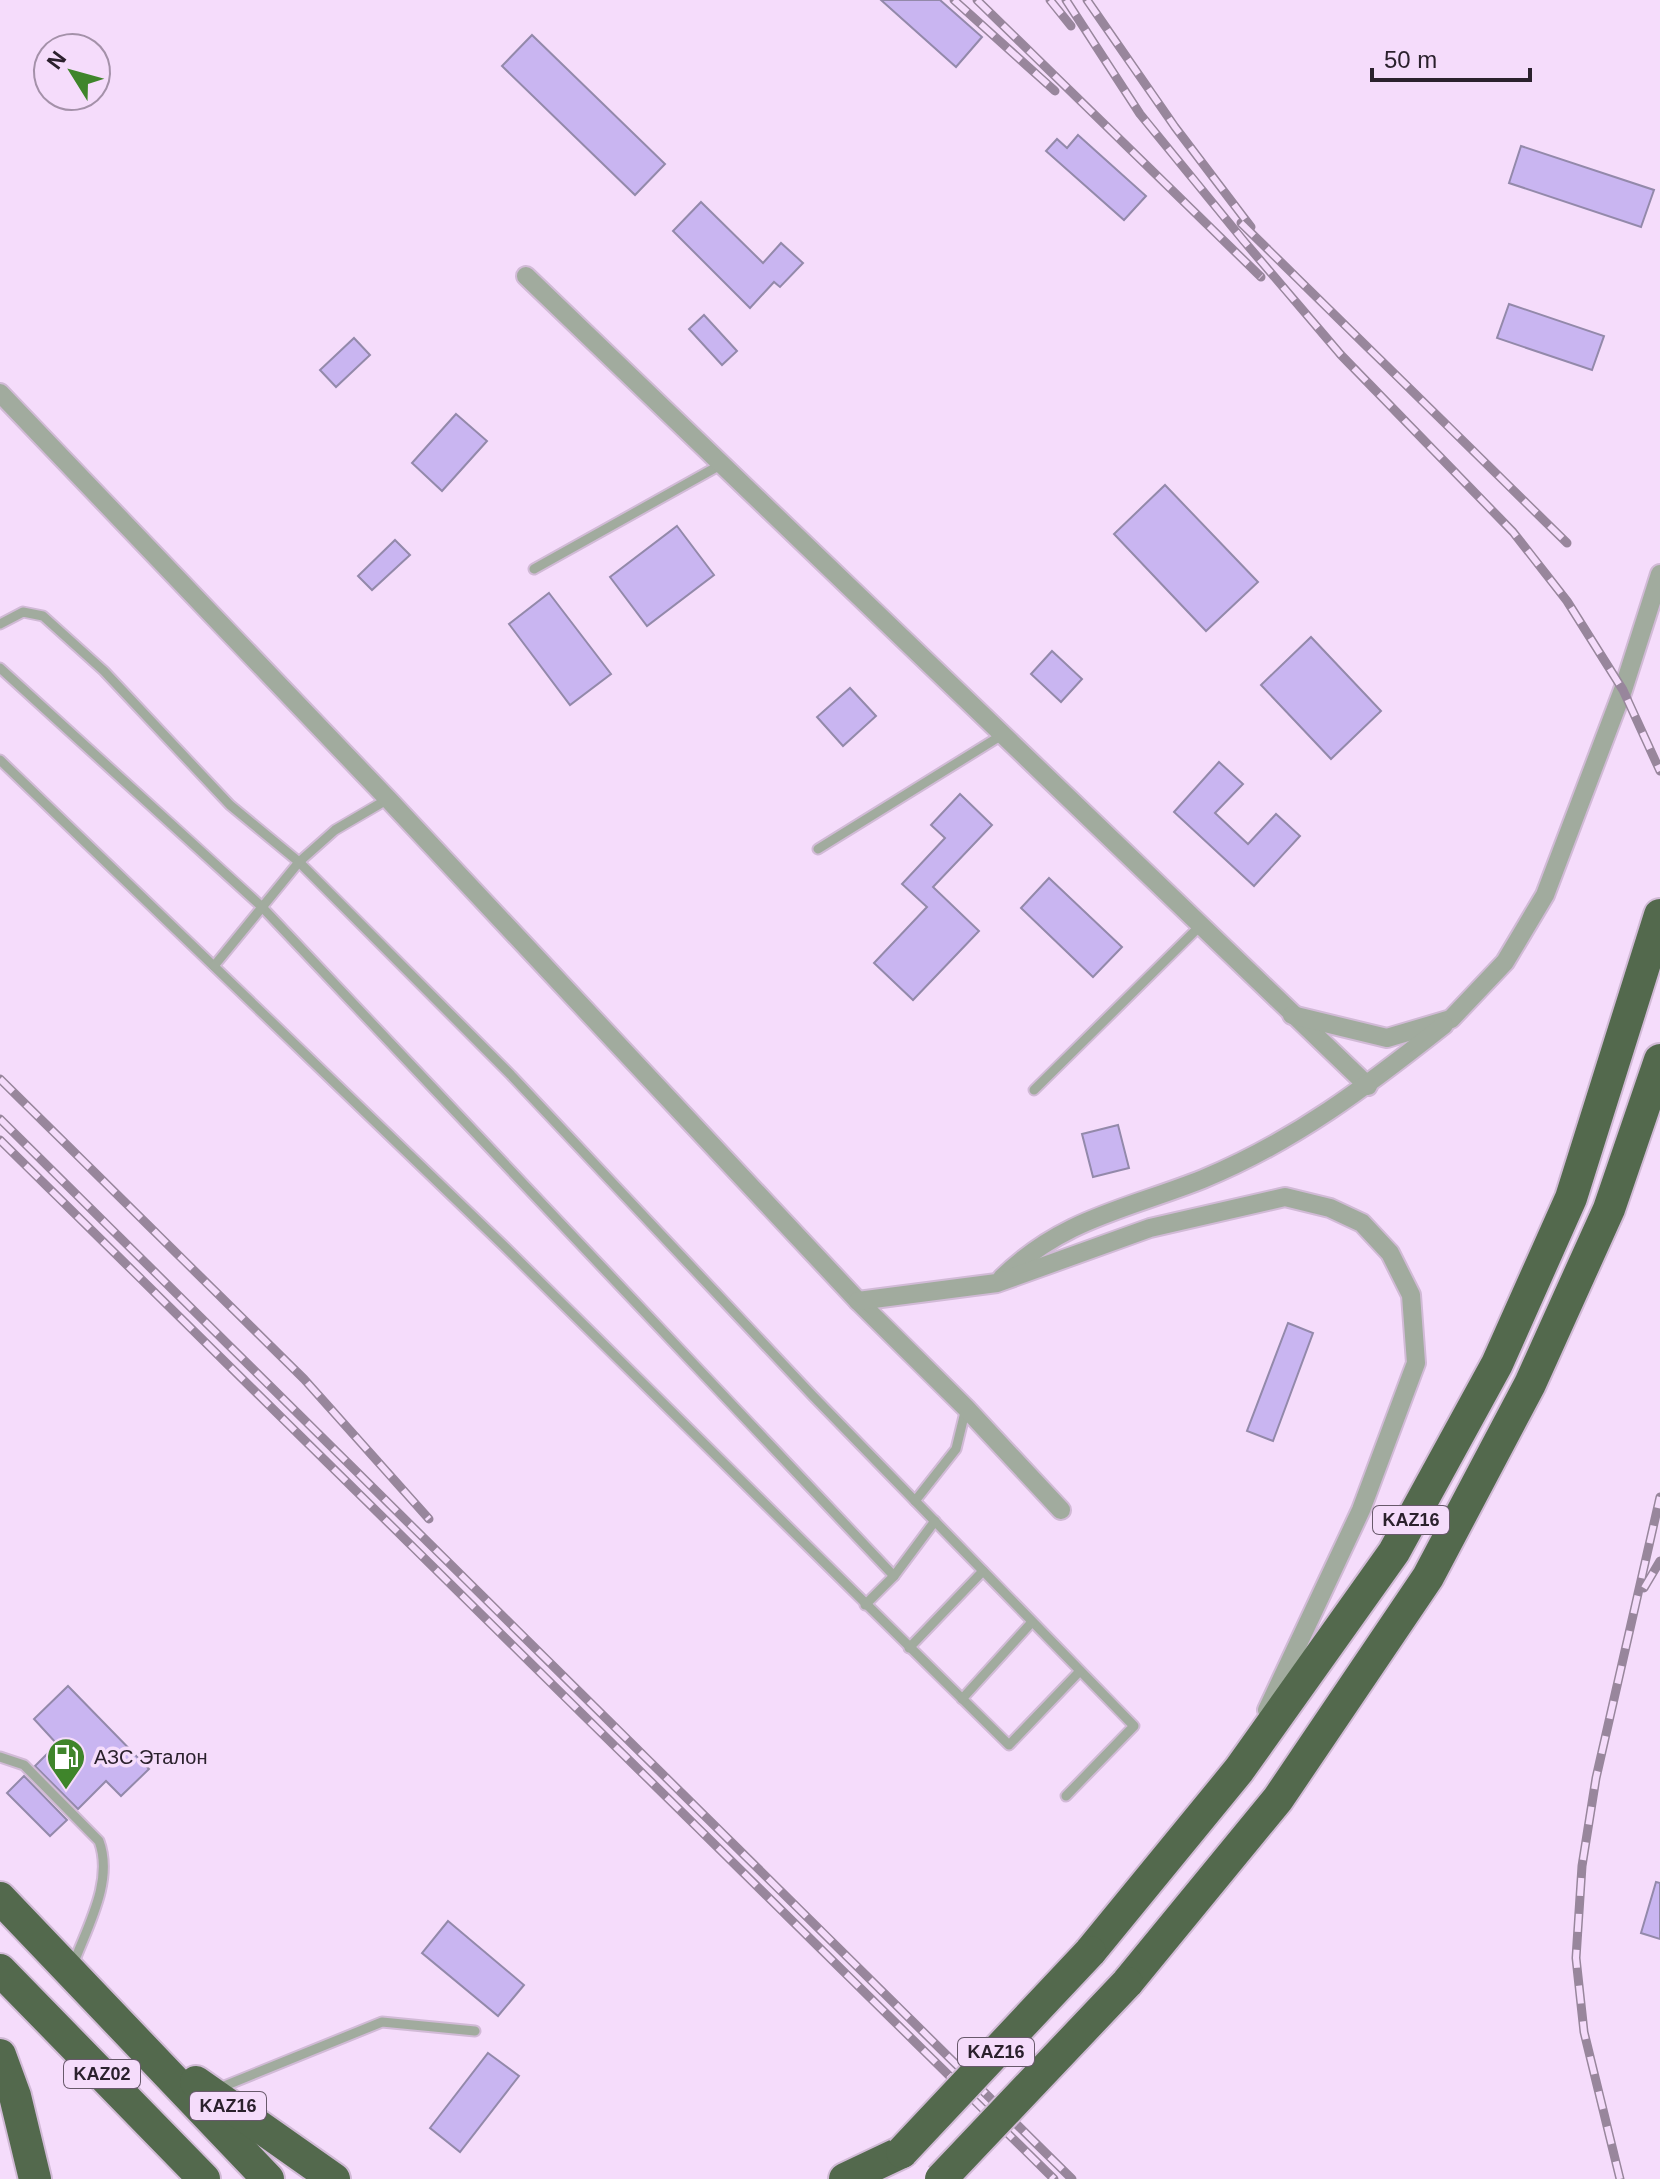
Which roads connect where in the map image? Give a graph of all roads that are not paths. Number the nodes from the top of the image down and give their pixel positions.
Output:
1 (526, 276) dead end
2 (0, 393) edge
3 (722, 464) junction
4 (534, 569) dead end
5 (1660, 574) edge
6 (0, 624) edge
7 (0, 668) edge
8 (1002, 734) junction
9 (0, 760) edge
10 (388, 799) junction
11 (818, 849) dead end
12 (299, 862) junction
13 (261, 906) junction
14 (1660, 915) edge
15 (1201, 925) junction
16 (214, 966) junction
17 (1290, 1015) junction
18 (1451, 1019) junction
19 (1660, 1060) edge
20 (1368, 1086) junction
21 (1034, 1090) dead end
22 (997, 1283) junction
23 (858, 1301) junction
24 (966, 1408) junction
25 (915, 1501) junction
26 (1061, 1510) dead end
27 (935, 1521) junction
28 (983, 1571) junction
29 (894, 1576) junction
30 (865, 1605) junction
31 (1032, 1622) junction
32 (909, 1648) junction
33 (1080, 1671) junction
34 (962, 1699) junction
35 (0, 1757) edge
36 (1239, 1770) junction
37 (1066, 1796) dead end
38 (0, 1898) edge
39 (0, 1970) edge
40 (70, 1972) junction
41 (125, 2029) junction
42 (475, 2031) dead end
43 (0, 2055) edge
44 (210, 2092) junction
45 (902, 2152) junction
46 (35, 2179) edge
47 (204, 2179) edge
48 (268, 2179) edge
49 (334, 2179) edge
50 (845, 2179) edge
51 (878, 2179) edge
52 (941, 2179) edge

1 - 3 street
2 - 10 street
3 - 4 lane
3 - 8 street
5 - 18 street
6 - 12 lane
7 - 13 lane
8 - 11 lane
8 - 15 street
9 - 16 lane
10 - 12 lane
10 - 23 street
12 - 13 lane
12 - 25 lane
13 - 16 lane
13 - 29 lane
14 - 36 highway, KAZ16
15 - 17 street
15 - 21 lane
16 - 30 lane
17 - 18 street
17 - 20 street
18 - 20 street
19 - 52 highway, KAZ16, bridge
20 - 22 street
22 - 23 street
22 - 36 street
23 - 24 street
24 - 25 lane
24 - 26 street
25 - 27 lane
27 - 28 lane
27 - 29 lane
28 - 31 lane
28 - 32 lane
29 - 30 lane
30 - 32 lane
31 - 33 lane
31 - 34 lane
32 - 34 lane
33 - 34 lane
33 - 37 lane
35 - 40 lane
36 - 45 highway, KAZ16, bridge
38 - 40 highway, KАZ02
39 - 47 highway, KАZ02
40 - 41 highway, KАZ02
41 - 44 highway, KAZ16
41 - 48 highway, KАZ02
42 - 44 lane
43 - 46 highway
44 - 49 highway, KAZ16
45 - 50 highway, KAZ16
45 - 51 highway, KAZ16

